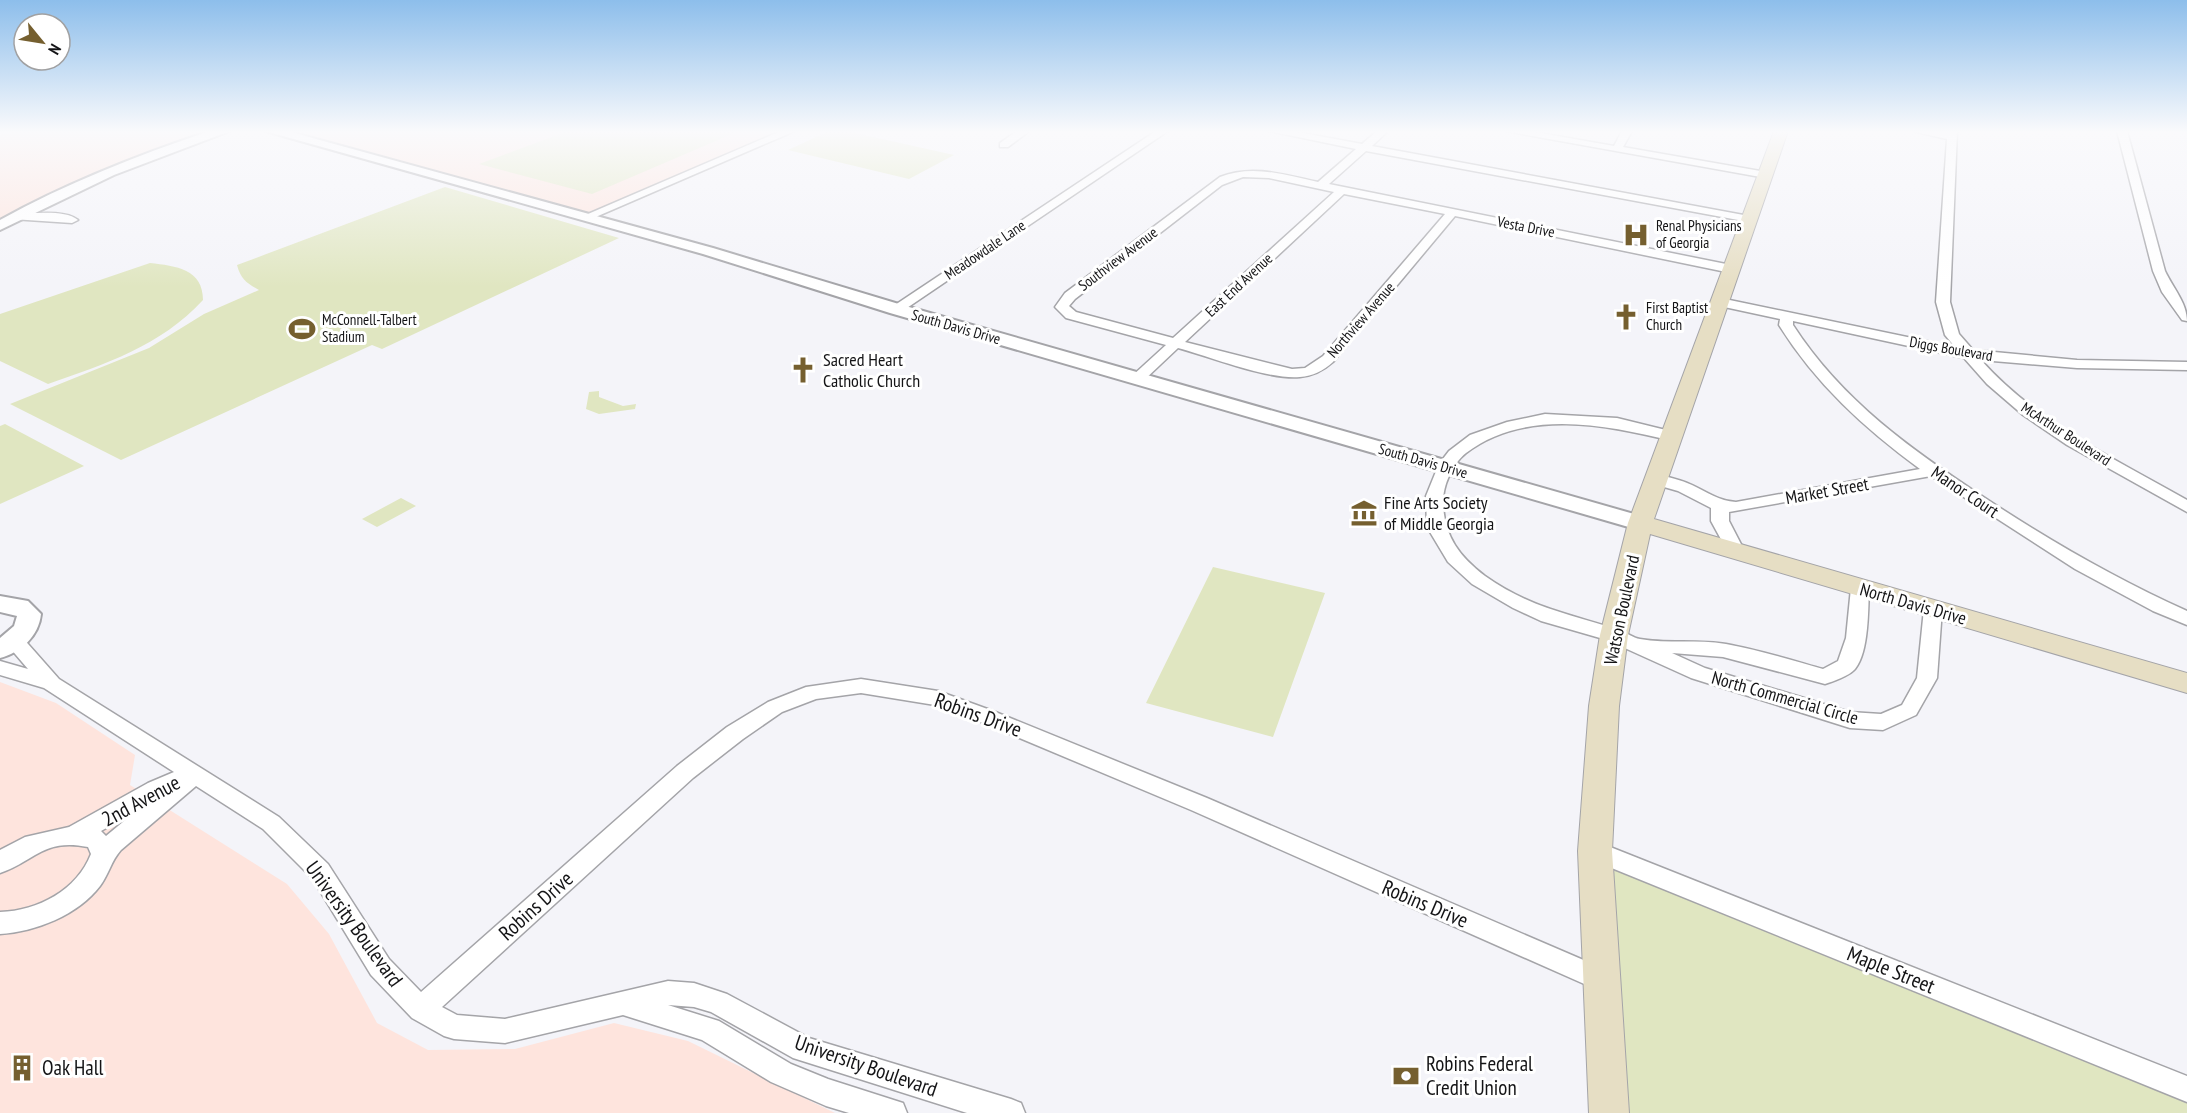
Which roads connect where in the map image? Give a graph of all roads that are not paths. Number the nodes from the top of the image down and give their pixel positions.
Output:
1 (87, 183) edge
2 (462, 183) edge
3 (667, 183) edge
4 (1085, 183) edge
5 (1219, 183) edge
6 (1304, 183) edge
7 (1324, 183) edge
8 (1553, 183) edge
9 (1763, 183) edge
10 (1949, 183) edge
11 (2136, 183) edge
12 (1320, 186) junction
13 (1341, 190) junction
14 (1452, 213) junction
15 (16, 217) junction
16 (587, 217) junction
17 (1749, 219) junction
18 (72, 220) dead end
19 (0, 226) edge
20 (1731, 269) junction
21 (1720, 302) junction
22 (896, 309) junction
23 (1788, 316) junction
24 (2187, 317) edge
25 (1175, 343) junction
26 (1967, 354) junction
27 (2187, 366) edge
28 (1137, 379) junction
29 (1672, 436) junction
30 (1445, 467) junction
31 (1934, 471) junction
32 (1656, 479) junction
33 (1720, 506) junction
34 (2187, 507) edge
35 (1640, 523) junction
36 (1735, 550) junction
37 (1860, 588) junction
38 (0, 604) edge
39 (1933, 609) junction
40 (2187, 619) edge
41 (1623, 640) junction
42 (7, 645) edge
43 (0, 668) edge
44 (2187, 682) edge
45 (52, 684) junction
46 (194, 773) junction
47 (76, 834) junction
48 (1594, 851) junction
49 (104, 854) junction
50 (0, 863) edge
51 (0, 923) edge
52 (1600, 979) junction
53 (622, 1003) junction
54 (421, 1009) junction
55 (2187, 1089) edge
56 (893, 1113) edge
57 (1011, 1113) edge
58 (1609, 1113) edge

1 - 15 street
2 - 16 street, South Davis Drive
3 - 16 street
4 - 22 street, Meadowdale Lane
5 - 25 street, Southview Avenue
6 - 12 street, Southview Avenue
7 - 12 street
8 - 17 street
9 - 17 main road, Watson Boulevard
10 - 26 street, McArthur Boulevard
11 - 24 street
12 - 13 street, Vesta Drive
13 - 14 street, Vesta Drive
13 - 25 street, East End Avenue
14 - 20 street, Vesta Drive
14 - 25 street, Northview Avenue
15 - 18 street
15 - 19 street
16 - 22 street, South Davis Drive
17 - 20 main road, Watson Boulevard
20 - 21 main road, Watson Boulevard
21 - 23 street, Diggs Boulevard
21 - 29 main road, Watson Boulevard
22 - 28 street, South Davis Drive
23 - 26 street, Diggs Boulevard
23 - 31 street, Manor Court
25 - 28 street, East End Avenue
26 - 27 street, Diggs Boulevard
26 - 34 street, McArthur Boulevard
28 - 30 street, South Davis Drive
29 - 30 street
29 - 32 main road, Watson Boulevard
30 - 35 street, South Davis Drive
30 - 41 street
31 - 33 street, Market Street
31 - 40 street, Manor Court
32 - 33 street
32 - 35 main road, Watson Boulevard
33 - 36 street
35 - 36 main road, North Davis Drive
35 - 41 main road, Watson Boulevard
36 - 37 main road, North Davis Drive
37 - 39 main road, North Davis Drive
37 - 41 street, North Commercial Circle
38 - 42 street
39 - 41 street, North Commercial Circle
39 - 44 main road, North Davis Drive
41 - 48 main road, Watson Boulevard
42 - 45 street, University Boulevard
43 - 45 street, University Boulevard
45 - 46 street, University Boulevard
46 - 47 street, 2nd Avenue
46 - 49 street, 2nd Avenue
46 - 54 street, University Boulevard
47 - 49 street
47 - 50 street
48 - 52 main road, Watson Boulevard
48 - 55 street, Maple Street
49 - 51 street, 2nd Avenue
52 - 54 street, Robins Drive
52 - 58 main road, Watson Boulevard
53 - 54 street, University Boulevard
53 - 56 street, University Boulevard
53 - 57 street, University Boulevard

